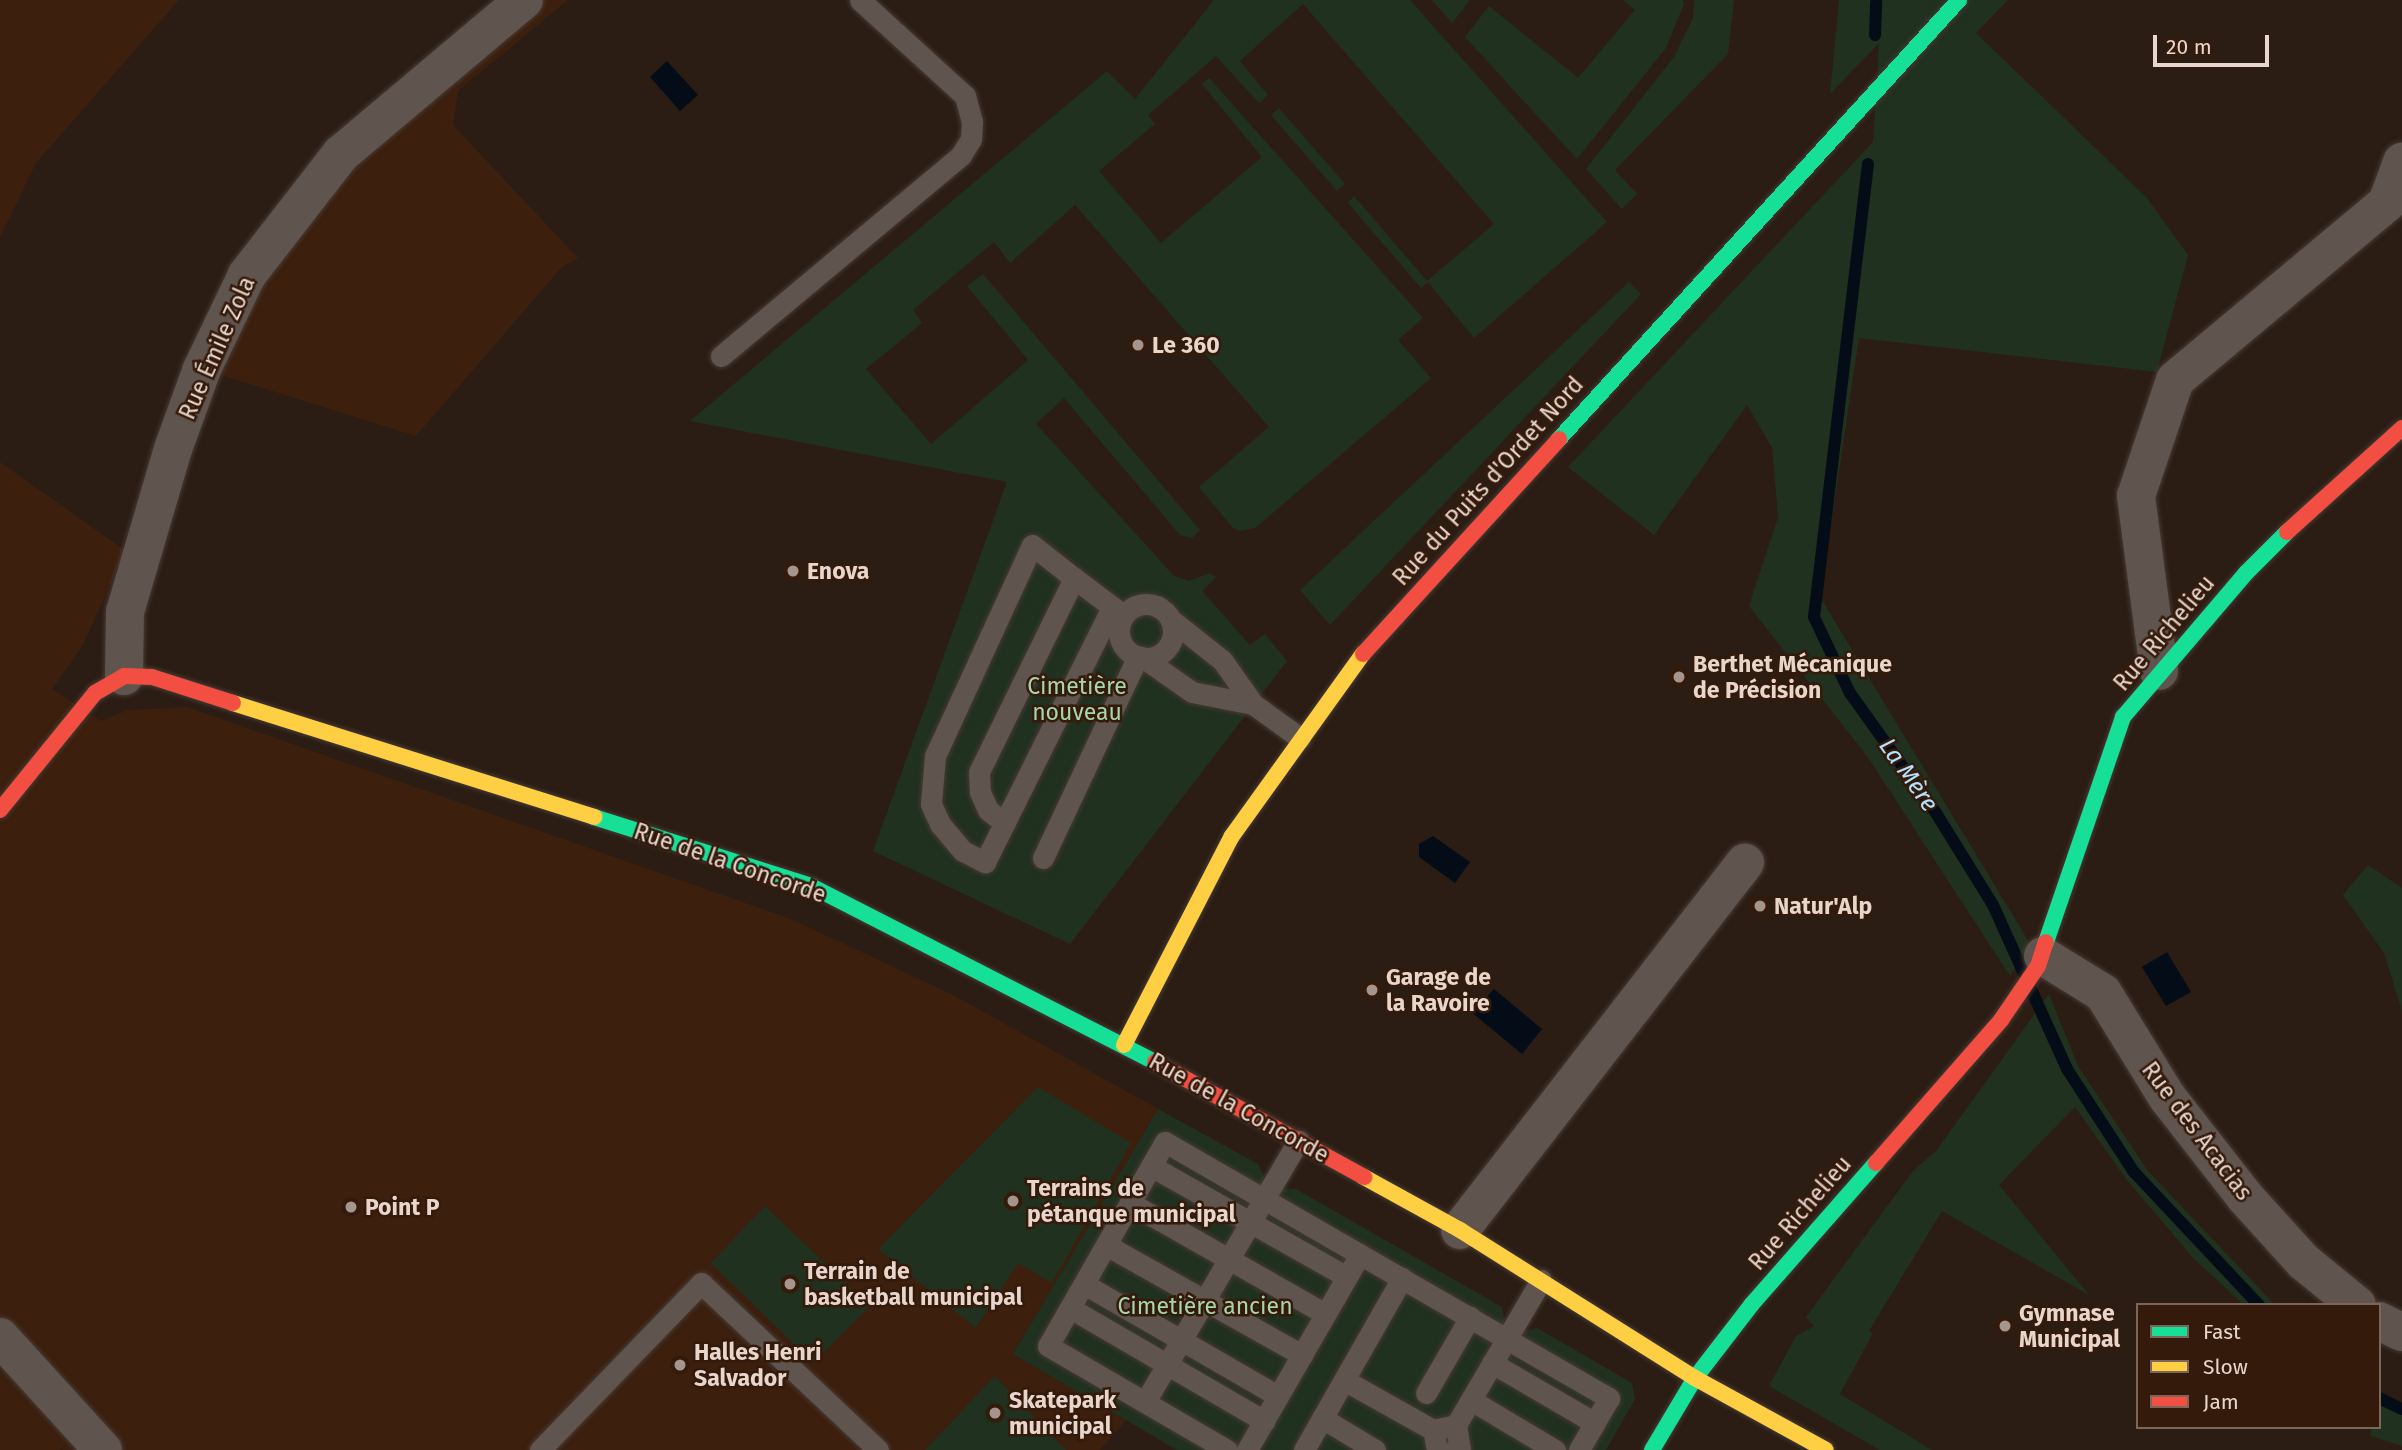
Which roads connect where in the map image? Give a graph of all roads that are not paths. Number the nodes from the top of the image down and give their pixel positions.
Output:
1 (524, 0) edge
2 (860, 0) edge
3 (1959, 0) edge
4 (2402, 162) edge
5 (721, 356) dead end
6 (2402, 428) edge
7 (1074, 578) junction
8 (1118, 612) junction
9 (1170, 620) junction
10 (1140, 657) junction
11 (2159, 671) junction
12 (124, 676) junction
13 (1253, 704) junction
14 (1300, 738) junction
15 (0, 810) edge
16 (1005, 823) junction
17 (1043, 858) dead end
18 (1745, 862) dead end
19 (2041, 961) junction
20 (1124, 1045) junction
21 (1298, 1141) junction
22 (1152, 1166) junction
23 (1264, 1198) junction
24 (1130, 1203) junction
25 (1250, 1222) junction
26 (1460, 1230) junction
27 (1106, 1245) junction
28 (1360, 1254) junction
29 (1228, 1259) junction
30 (1347, 1276) junction
31 (1402, 1278) junction
32 (1541, 1280) junction
33 (1084, 1284) junction
34 (1204, 1301) junction
35 (2355, 1303) edge
36 (1070, 1308) junction
37 (1325, 1314) junction
38 (1470, 1317) junction
39 (2381, 1322) edge
40 (2402, 1332) edge
41 (0, 1336) edge
42 (1507, 1339) junction
43 (1181, 1340) junction
44 (1302, 1355) junction
45 (1492, 1363) junction
46 (1167, 1365) junction
47 (1695, 1378) junction
48 (1344, 1380) junction
49 (1426, 1393) dead end
50 (1278, 1396) junction
51 (1471, 1400) junction
52 (1145, 1402) junction
53 (1322, 1418) junction
54 (1264, 1421) junction
55 (1595, 1423) junction
56 (1456, 1425) junction
57 (1435, 1440) edge
58 (103, 1450) edge
59 (540, 1450) edge
60 (878, 1450) edge
61 (1227, 1450) edge
62 (1247, 1450) edge
63 (1305, 1450) edge
64 (1375, 1450) edge
65 (1459, 1450) edge
66 (1555, 1450) edge
67 (1579, 1450) edge
68 (1652, 1450) edge
69 (1826, 1450) edge

1 - 12 street, Rue Émile Zola
2 - 5 lane
3 - 14 street, Rue du Puits d'Ordet Nord
4 - 11 street
6 - 11 street, Rue Richelieu
7 - 8 lane
7 - 16 lane
7 - 16 lane
8 - 9 lane
8 - 10 lane
8 - 16 lane
9 - 10 lane
9 - 13 lane
10 - 13 lane
10 - 17 lane
11 - 19 street, Rue Richelieu
12 - 15 street
12 - 20 street, Rue de la Concorde
13 - 14 lane
14 - 20 street, Rue du Puits d'Ordet Nord
18 - 26 street
19 - 35 street, Rue des Acacias
19 - 47 street, Rue Richelieu
20 - 21 street, Rue de la Concorde
21 - 23 lane
21 - 26 street, Rue de la Concorde
22 - 23 lane
22 - 24 lane
22 - 25 lane
23 - 25 lane
23 - 28 lane
24 - 27 lane
24 - 29 lane
25 - 29 lane
25 - 30 lane
26 - 32 street, Rue de la Concorde
27 - 33 lane
27 - 34 lane
28 - 30 lane
28 - 31 lane
29 - 34 lane
29 - 37 lane
30 - 37 lane
31 - 38 lane
31 - 48 lane
32 - 42 lane
32 - 47 street, Rue de la Concorde
33 - 36 lane
33 - 43 lane
34 - 43 lane
34 - 44 lane
36 - 46 lane
36 - 52 lane
37 - 44 lane
38 - 42 lane
38 - 49 lane
39 - 40 street
41 - 58 street
42 - 45 lane
42 - 55 lane
43 - 46 lane
43 - 50 lane
44 - 50 lane
45 - 51 lane
45 - 55 lane
46 - 52 lane
46 - 54 lane
47 - 68 street, Rue Richelieu
47 - 69 street, Rue de la Concorde
48 - 53 lane
48 - 57 lane
50 - 54 lane
51 - 56 lane
51 - 66 lane
52 - 61 lane
53 - 63 lane
53 - 64 lane
54 - 62 lane
55 - 67 lane
56 - 57 lane
56 - 65 lane
59 - 60 lane

